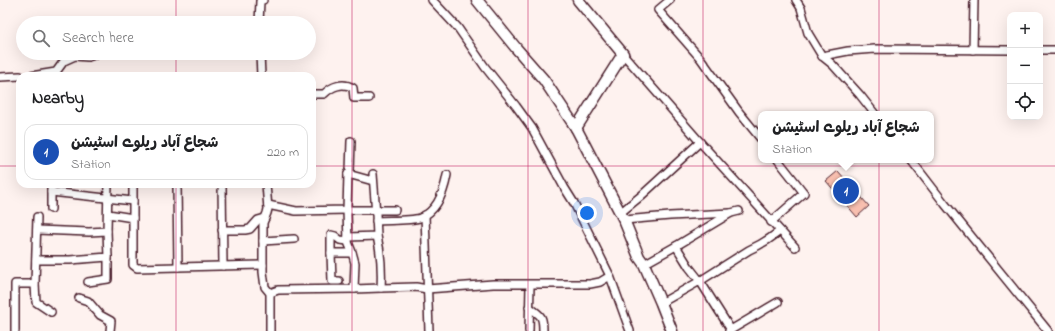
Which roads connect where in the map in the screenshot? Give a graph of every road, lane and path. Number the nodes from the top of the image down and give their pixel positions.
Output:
1 (263, 0) edge
2 (432, 0) edge
3 (476, 0) edge
4 (578, 0) edge
5 (670, 0) edge
6 (796, 0) edge
7 (974, 0) edge
8 (259, 16) edge
9 (973, 50) junction
10 (1007, 50) edge
11 (1043, 50) edge
12 (1055, 50) edge
13 (623, 54) junction
14 (822, 56) junction
15 (66, 60) edge
16 (260, 60) edge
17 (56, 72) edge
18 (261, 72) edge
19 (16, 76) edge
20 (0, 77) edge
21 (316, 94) edge
22 (369, 98) dead end
23 (873, 111) edge
24 (576, 128) junction
25 (758, 135) edge
26 (351, 141) dead end
27 (700, 142) junction
28 (780, 163) edge
29 (913, 163) edge
30 (348, 174) junction
31 (447, 175) dead end
32 (51, 188) edge
33 (108, 188) edge
34 (133, 188) edge
35 (178, 188) edge
36 (222, 188) edge
37 (266, 188) edge
38 (108, 198) junction
39 (133, 201) junction
40 (268, 205) junction
41 (51, 209) dead end
42 (347, 210) junction
43 (395, 210) dead end
44 (376, 211) junction
45 (739, 211) dead end
46 (731, 213) junction
47 (108, 214) junction
48 (425, 215) junction
49 (37, 217) dead end
50 (622, 217) junction
51 (133, 218) junction
52 (265, 218) junction
53 (376, 221) junction
54 (771, 222) junction
55 (37, 230) junction
56 (222, 230) junction
57 (107, 231) junction
58 (780, 231) junction
59 (377, 236) junction
60 (348, 239) junction
61 (294, 240) dead end
62 (263, 241) junction
63 (676, 246) junction
64 (795, 247) dead end
65 (331, 253) junction
66 (352, 254) junction
67 (108, 257) junction
68 (36, 260) junction
69 (644, 264) junction
70 (263, 265) junction
71 (223, 266) junction
72 (178, 267) junction
73 (610, 276) junction
74 (339, 281) dead end
75 (700, 281) junction
76 (88, 282) dead end
77 (36, 284) junction
78 (530, 285) junction
79 (381, 288) junction
80 (354, 289) junction
81 (427, 289) junction
82 (270, 293) junction
83 (79, 298) dead end
84 (778, 302) dead end
85 (661, 303) junction
86 (529, 307) junction
87 (51, 312) dead end
88 (730, 330) edge
89 (15, 331) edge
90 (110, 331) edge
91 (270, 331) edge
92 (429, 331) edge
93 (529, 331) edge
94 (543, 331) edge
95 (630, 331) edge
96 (672, 331) edge
97 (1048, 331) edge

1 - 8 street
2 - 73 street
3 - 24 street
4 - 13 street
5 - 25 street
6 - 14 street
7 - 9 street
9 - 10 street
9 - 14 street
11 - 12 street
13 - 24 street
13 - 27 street
14 - 23 street
15 - 17 street
16 - 18 street
19 - 20 street
21 - 22 street
24 - 50 street
26 - 30 street
27 - 50 street
27 - 54 street
28 - 54 street
29 - 97 street
30 - 42 street
30 - 44 street
31 - 48 street
32 - 38 street
32 - 41 street
33 - 38 street
34 - 39 street
35 - 72 street
36 - 56 street
37 - 40 street
38 - 39 street
38 - 47 street
39 - 51 street
40 - 42 street
40 - 52 street
42 - 44 street
42 - 60 street
43 - 44 street
44 - 53 street
45 - 46 street
46 - 50 street
46 - 63 street
47 - 51 street
47 - 57 street
48 - 53 street
48 - 81 street
49 - 55 street
50 - 69 street
51 - 72 street
52 - 56 street
52 - 62 street
53 - 59 street
54 - 58 street
55 - 57 street
55 - 68 street
56 - 71 street
57 - 67 street
58 - 64 street
58 - 75 street
59 - 60 street
59 - 79 street
60 - 65 street
60 - 66 street
61 - 62 street
62 - 70 street
63 - 69 street
63 - 75 street
65 - 66 street
65 - 74 street
66 - 80 street
67 - 68 street
67 - 76 street
68 - 77 street
69 - 85 street
70 - 71 street
70 - 82 street
71 - 72 street
73 - 78 street
73 - 95 street
75 - 85 street
75 - 88 street
77 - 87 street
77 - 89 street
78 - 81 street
78 - 86 street
79 - 80 street
79 - 81 street
80 - 82 street
81 - 92 street
82 - 91 street
83 - 90 street
84 - 88 street
85 - 96 street
86 - 93 street
86 - 94 street

